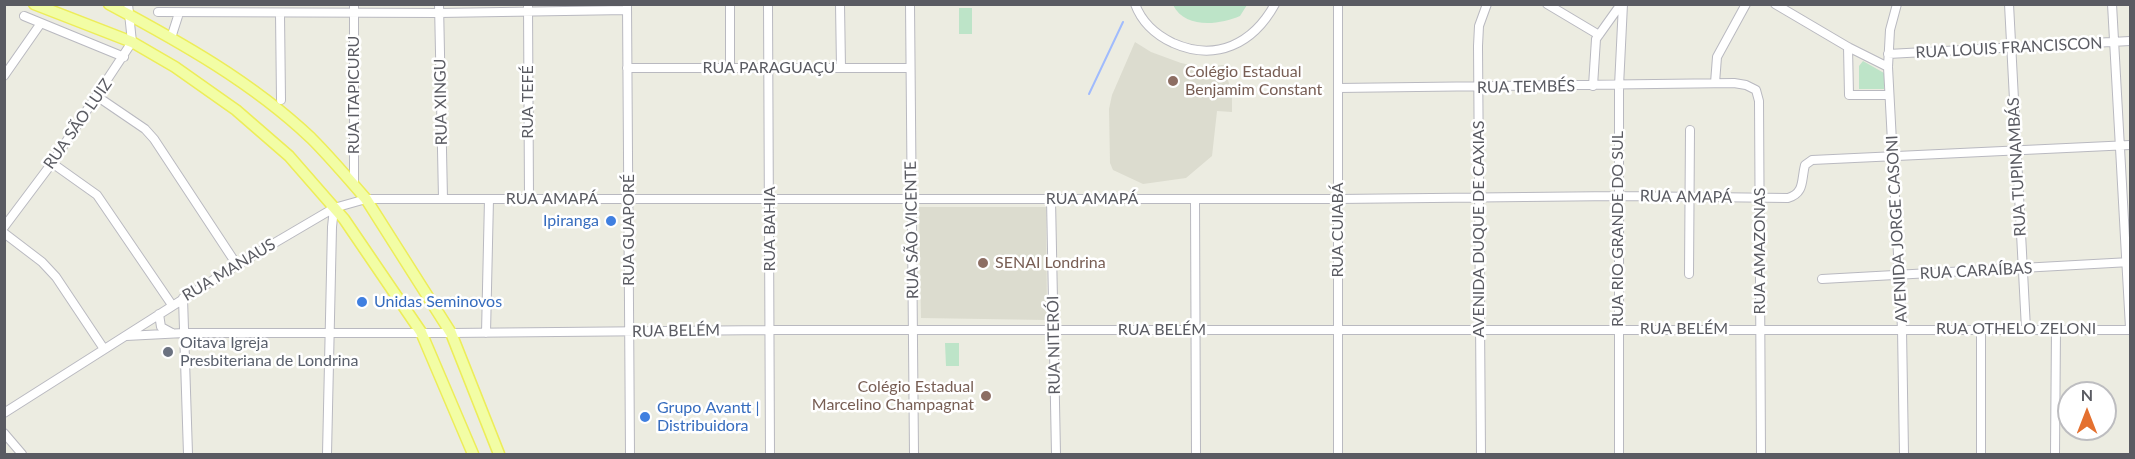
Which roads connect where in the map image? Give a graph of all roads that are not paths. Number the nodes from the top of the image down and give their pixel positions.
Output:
1 (34, 4) edge
2 (109, 4) edge
3 (227, 4) edge
4 (232, 4) edge
5 (730, 4) edge
6 (768, 4) edge
7 (840, 4) edge
8 (910, 4) edge
9 (1135, 4) edge
10 (1275, 4) edge
11 (1338, 4) edge
12 (1486, 4) edge
13 (1547, 4) edge
14 (1622, 4) edge
15 (1746, 4) edge
16 (1775, 4) edge
17 (1897, 4) edge
18 (2009, 4) edge
19 (2112, 4) edge
20 (627, 7) edge
21 (528, 8) edge
22 (354, 9) edge
23 (439, 9) edge
24 (128, 10) edge
25 (158, 12) dead end
26 (179, 13) junction
27 (220, 13) junction
28 (239, 14) junction
29 (280, 14) junction
30 (24, 16) dead end
31 (41, 23) junction
32 (1599, 35) junction
33 (171, 38) junction
34 (2130, 41) edge
35 (132, 42) junction
36 (2114, 42) junction
37 (1848, 47) junction
38 (2011, 48) junction
39 (1861, 54) junction
40 (1888, 54) junction
41 (124, 57) junction
42 (730, 67) junction
43 (769, 67) junction
44 (1849, 67) junction
45 (1887, 67) junction
46 (841, 68) junction
47 (910, 68) junction
48 (627, 69) junction
49 (4, 76) edge
50 (1715, 83) junction
51 (1593, 86) junction
52 (1619, 86) junction
53 (1338, 88) junction
54 (1479, 88) junction
55 (1889, 95) junction
56 (98, 97) junction
57 (280, 100) dead end
58 (1690, 130) dead end
59 (2126, 145) edge
60 (2016, 150) junction
61 (1893, 156) junction
62 (52, 163) junction
63 (354, 185) junction
64 (1618, 196) junction
65 (1480, 197) junction
66 (1690, 197) junction
67 (366, 199) junction
68 (443, 199) junction
69 (489, 199) junction
70 (529, 199) junction
71 (628, 199) junction
72 (770, 199) junction
73 (911, 199) junction
74 (1051, 199) junction
75 (1195, 199) junction
76 (1338, 199) junction
77 (1759, 199) junction
78 (334, 208) junction
79 (4, 228) edge
80 (4, 233) edge
81 (2129, 262) edge
82 (237, 265) junction
83 (2023, 268) junction
84 (1689, 274) dead end
85 (1900, 275) junction
86 (1822, 279) dead end
87 (183, 298) junction
88 (172, 305) junction
89 (159, 314) junction
90 (1339, 329) junction
91 (1480, 329) junction
92 (1618, 329) junction
93 (1760, 329) junction
94 (1902, 329) junction
95 (2026, 329) junction
96 (2056, 329) junction
97 (2130, 329) edge
98 (770, 330) junction
99 (913, 330) junction
100 (1053, 330) junction
101 (1196, 330) junction
102 (1981, 330) junction
103 (630, 331) junction
104 (329, 332) junction
105 (422, 332) junction
106 (184, 333) junction
107 (451, 333) junction
108 (486, 333) junction
109 (172, 334) junction
110 (126, 336) junction
111 (104, 349) junction
112 (4, 413) edge
113 (4, 433) edge
114 (470, 453) edge
115 (22, 454) edge
116 (188, 454) edge
117 (327, 454) edge
118 (499, 454) edge
119 (630, 454) edge
120 (770, 454) edge
121 (914, 454) edge
122 (1056, 454) edge
123 (1197, 454) edge
124 (1338, 454) edge
125 (1481, 454) edge
126 (1619, 454) edge
127 (1761, 454) edge
128 (1904, 454) edge
129 (1981, 454) edge
130 (2055, 454) edge

1 - 35 main road
2 - 24 main road
3 - 27 street
4 - 28 street
5 - 42 street
6 - 43 street, RUA BAHIA
7 - 46 street
8 - 47 street, RUA SÃO VICENTE
9 - 10 street
11 - 53 street, RUA CUIABÁ
12 - 54 street, AVENIDA DUQUE DE CAXIAS
13 - 32 street
14 - 32 street
14 - 52 street, RUA RIO GRANDE DO SUL
15 - 50 street
16 - 37 street
17 - 40 street, AVENIDA JORGE CASONI
18 - 38 street, RUA TUPINAMBÁS
19 - 36 street
20 - 21 street
20 - 48 street, RUA GUAPORÉ
21 - 23 street
21 - 70 street, RUA TEFÉ
22 - 23 street
22 - 29 street
22 - 63 street, RUA ITAPICURU
23 - 68 street, RUA XINGU
24 - 33 main road
24 - 35 street
25 - 26 street
26 - 27 street
26 - 33 street
27 - 28 street
28 - 29 street
29 - 57 street
30 - 31 street
31 - 41 street
31 - 49 street
32 - 51 street
33 - 63 main road
34 - 36 street, RUA LOUIS FRANCISCON
35 - 41 street, RUA SÃO LUIZ
35 - 78 main road
36 - 38 street, RUA LOUIS FRANCISCON
36 - 59 street
37 - 39 street
37 - 44 street
38 - 40 street, RUA LOUIS FRANCISCON
38 - 60 street, RUA TUPINAMBÁS
39 - 44 street
39 - 45 street
40 - 45 street, AVENIDA JORGE CASONI
41 - 56 street, RUA SÃO LUIZ
42 - 43 street, RUA PARAGUAÇU
42 - 48 street, RUA PARAGUAÇU
43 - 46 street, RUA PARAGUAÇU
43 - 72 street, RUA BAHIA
44 - 55 street
45 - 55 street, AVENIDA JORGE CASONI
46 - 47 street, RUA PARAGUAÇU
47 - 73 street, RUA SÃO VICENTE
48 - 71 street, RUA GUAPORÉ
50 - 52 street, RUA TEMBÉS
50 - 77 street, RUA AMAZONAS
51 - 52 street, RUA TEMBÉS
51 - 54 street, RUA TEMBÉS
52 - 64 street, RUA RIO GRANDE DO SUL
53 - 54 street, RUA TEMBÉS
53 - 76 street, RUA CUIABÁ
54 - 65 street, AVENIDA DUQUE DE CAXIAS
55 - 61 street, AVENIDA JORGE CASONI
56 - 62 street, RUA SÃO LUIZ
56 - 82 street
58 - 66 street
59 - 60 street
59 - 81 street
60 - 61 street
60 - 83 street, RUA TUPINAMBÁS
61 - 77 street, RUA AMAPÁ
61 - 85 street, AVENIDA JORGE CASONI
62 - 79 street, RUA SÃO LUIZ
62 - 88 street
63 - 67 main road
64 - 65 street, RUA AMAPÁ
64 - 66 street, RUA AMAPÁ
64 - 92 street, RUA RIO GRANDE DO SUL
65 - 76 street, RUA AMAPÁ
65 - 91 street, AVENIDA DUQUE DE CAXIAS
66 - 77 street, RUA AMAPÁ
66 - 84 street
67 - 68 street, RUA AMAPÁ
67 - 78 street, RUA AMAPÁ
67 - 107 main road
68 - 69 street, RUA AMAPÁ
69 - 70 street, RUA AMAPÁ
69 - 108 street
70 - 71 street, RUA AMAPÁ
71 - 72 street, RUA AMAPÁ
71 - 103 street, RUA GUAPORÉ
72 - 73 street, RUA AMAPÁ
72 - 98 street, RUA BAHIA
73 - 74 street, RUA AMAPÁ
73 - 99 street, RUA SÃO VICENTE
74 - 75 street, RUA AMAPÁ
74 - 100 street, RUA NITERÓI
75 - 76 street, RUA AMAPÁ
75 - 101 street
76 - 90 street, RUA CUIABÁ
77 - 93 street, RUA AMAZONAS
78 - 82 street, RUA MANAUS
78 - 104 street
78 - 105 main road
80 - 111 street
81 - 83 street, RUA CARAÍBAS
81 - 97 street
82 - 87 street, RUA MANAUS
83 - 85 street, RUA CARAÍBAS
83 - 95 street, RUA TUPINAMBÁS
85 - 86 street, RUA CARAÍBAS
85 - 94 street, AVENIDA JORGE CASONI
87 - 88 street, RUA MANAUS
87 - 106 street
88 - 89 street, RUA MANAUS
89 - 109 street
89 - 110 street, RUA MANAUS
90 - 91 street, RUA BELÉM
90 - 101 street, RUA BELÉM
90 - 124 street, RUA CUIABÁ
91 - 92 street, RUA BELÉM
91 - 125 street, AVENIDA DUQUE DE CAXIAS
92 - 93 street, RUA BELÉM
92 - 126 street, RUA RIO GRANDE DO SUL
93 - 94 street, RUA BELÉM
93 - 127 street, RUA AMAZONAS
94 - 102 street, RUA OTHELO ZELONI
94 - 128 street, AVENIDA JORGE CASONI
95 - 96 street, RUA OTHELO ZELONI
95 - 102 street, RUA OTHELO ZELONI
96 - 97 street, RUA OTHELO ZELONI
96 - 130 street
98 - 99 street, RUA BELÉM
98 - 103 street, RUA BELÉM
98 - 120 street, RUA BAHIA
99 - 100 street, RUA BELÉM
99 - 121 street, RUA SÃO VICENTE
100 - 101 street, RUA BELÉM
100 - 122 street, RUA NITERÓI
101 - 123 street
102 - 129 street
103 - 108 street, RUA BELÉM
103 - 119 street, RUA GUAPORÉ
104 - 105 street, RUA BELÉM
104 - 106 street, RUA BELÉM
104 - 117 street
105 - 107 street, RUA BELÉM
105 - 114 main road
106 - 109 street, RUA BELÉM
106 - 116 street
107 - 108 street, RUA BELÉM
107 - 118 main road
109 - 110 street, RUA BELÉM
110 - 111 street, RUA MANAUS
111 - 112 street, RUA MANAUS
113 - 115 street

